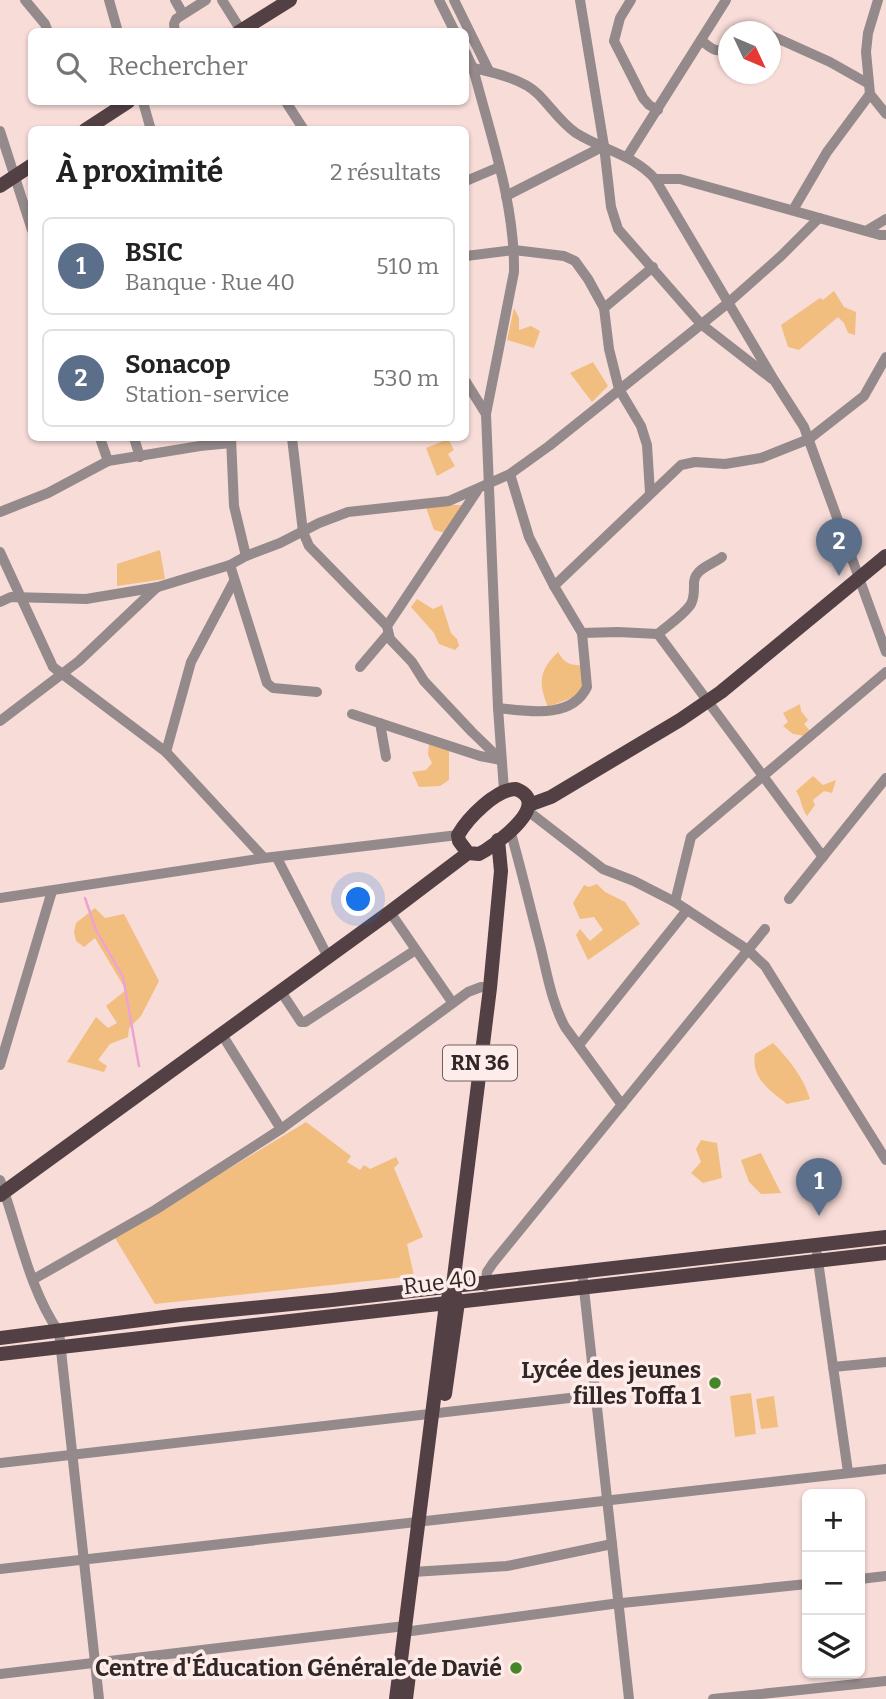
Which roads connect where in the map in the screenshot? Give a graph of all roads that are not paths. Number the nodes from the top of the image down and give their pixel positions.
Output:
1 (25, 0) edge
2 (108, 0) edge
3 (174, 0) edge
4 (205, 0) edge
5 (222, 0) edge
6 (290, 0) edge
7 (439, 0) edge
8 (454, 0) edge
9 (580, 0) edge
10 (631, 0) edge
11 (878, 0) edge
12 (724, 1) edge
13 (183, 14) junction
14 (47, 28) edge
15 (117, 28) edge
16 (175, 28) edge
17 (239, 28) edge
18 (246, 28) edge
19 (453, 28) edge
20 (468, 28) edge
21 (469, 30) edge
22 (701, 40) junction
23 (781, 40) edge
24 (718, 52) edge
25 (469, 59) edge
26 (473, 68) junction
27 (489, 71) junction
28 (869, 89) junction
29 (123, 105) edge
30 (145, 105) edge
31 (288, 105) edge
32 (658, 110) junction
33 (886, 114) edge
34 (91, 126) edge
35 (150, 126) edge
36 (301, 126) edge
37 (0, 131) edge
38 (604, 146) junction
39 (627, 157) junction
40 (499, 167) junction
41 (28, 168) edge
42 (15, 176) junction
43 (655, 179) junction
44 (469, 180) edge
45 (0, 186) edge
46 (506, 196) junction
47 (793, 210) junction
48 (28, 217) edge
49 (819, 218) junction
50 (886, 219) edge
51 (866, 231) junction
52 (884, 237) edge
53 (514, 250) junction
54 (469, 256) edge
55 (653, 267) junction
56 (728, 303) junction
57 (604, 308) junction
58 (701, 324) junction
59 (886, 357) edge
60 (774, 380) junction
61 (469, 387) edge
62 (620, 388) junction
63 (486, 414) junction
64 (809, 439) junction
65 (101, 441) edge
66 (135, 441) edge
67 (226, 441) edge
68 (231, 441) edge
69 (292, 441) edge
70 (140, 457) junction
71 (108, 461) junction
72 (510, 474) junction
73 (483, 486) junction
74 (650, 493) junction
75 (0, 512) edge
76 (303, 532) junction
77 (0, 552) edge
78 (886, 555) edge
79 (246, 556) junction
80 (722, 558) dead end
81 (230, 565) junction
82 (858, 579) junction
83 (234, 581) junction
84 (554, 586) junction
85 (158, 587) junction
86 (20, 597) junction
87 (0, 602) edge
88 (388, 630) junction
89 (582, 634) junction
90 (658, 634) junction
91 (886, 652) edge
92 (360, 667) dead end
93 (886, 673) edge
94 (62, 674) junction
95 (317, 692) dead end
96 (708, 701) junction
97 (498, 708) junction
98 (352, 713) dead end
99 (0, 721) edge
100 (380, 723) junction
101 (166, 751) junction
102 (386, 757) dead end
103 (501, 760) junction
104 (764, 777) junction
105 (886, 778) edge
106 (504, 790) junction
107 (528, 808) junction
108 (510, 830) junction
109 (458, 835) junction
110 (499, 840) junction
111 (468, 853) junction
112 (264, 858) junction
113 (277, 858) junction
114 (823, 858) junction
115 (52, 891) junction
116 (0, 898) edge
117 (789, 899) dead end
118 (675, 902) junction
119 (687, 910) junction
120 (390, 912) junction
121 (765, 929) dead end
122 (748, 950) junction
123 (414, 951) junction
124 (328, 957) junction
125 (490, 988) junction
126 (280, 990) junction
127 (452, 1002) junction
128 (221, 1033) junction
129 (579, 1045) junction
130 (0, 1065) edge
131 (622, 1105) junction
132 (281, 1129) junction
133 (886, 1160) edge
134 (1, 1189) edge
135 (886, 1237) edge
136 (816, 1252) junction
137 (886, 1252) edge
138 (582, 1271) junction
139 (34, 1279) junction
140 (484, 1282) junction
141 (453, 1285) junction
142 (584, 1287) junction
143 (485, 1299) junction
144 (452, 1303) junction
145 (58, 1332) junction
146 (0, 1338) edge
147 (60, 1349) junction
148 (0, 1354) edge
149 (886, 1362) edge
150 (833, 1367) junction
151 (596, 1395) junction
152 (438, 1412) junction
153 (72, 1455) junction
154 (0, 1463) edge
155 (886, 1469) edge
156 (848, 1472) junction
157 (607, 1501) junction
158 (423, 1521) junction
159 (612, 1544) junction
160 (83, 1559) junction
161 (0, 1569) edge
162 (417, 1572) junction
163 (886, 1576) edge
164 (865, 1578) edge
165 (802, 1585) edge
166 (618, 1604) junction
167 (408, 1629) junction
168 (95, 1663) junction
169 (0, 1674) edge
170 (886, 1681) edge
171 (99, 1699) edge
172 (396, 1699) edge
173 (406, 1699) edge
174 (629, 1699) edge
175 (713, 1699) edge

1 - 14 street
2 - 15 street
3 - 13 street
4 - 13 street
5 - 17 street
6 - 18 main road
7 - 19 street
8 - 20 street
9 - 38 street
10 - 32 street
11 - 28 street
12 - 22 street
13 - 16 street
21 - 27 street
22 - 24 street
22 - 32 street
23 - 28 street
25 - 26 street
26 - 27 street
26 - 40 street
27 - 38 street
28 - 33 street
28 - 47 street
29 - 34 main road
30 - 35 street
31 - 36 street
32 - 39 street
37 - 42 street
38 - 39 street
38 - 46 street
38 - 55 street
39 - 43 street
40 - 44 street
40 - 46 street
41 - 42 main road
42 - 45 main road
42 - 48 street
43 - 47 street
43 - 56 street
46 - 53 street
47 - 49 street
49 - 51 street
49 - 56 street
50 - 51 street
51 - 52 street
53 - 54 street
53 - 57 street
53 - 63 street
55 - 57 street
55 - 58 street
56 - 58 street
56 - 60 street
57 - 62 street
58 - 60 street
58 - 62 street
59 - 64 street
60 - 64 street
61 - 63 street
62 - 72 street
62 - 74 street
63 - 73 street
64 - 74 street
64 - 82 street
65 - 71 street
66 - 70 street
67 - 70 street
68 - 79 street
69 - 76 street
70 - 71 street
71 - 75 street
72 - 73 street
72 - 84 street
73 - 76 street
73 - 88 street
73 - 97 street
74 - 84 street
76 - 79 street
76 - 88 street
77 - 86 street
78 - 82 main road
79 - 81 street
80 - 90 street
81 - 83 street
81 - 85 street
82 - 91 street
82 - 96 main road
83 - 95 street
83 - 101 street
84 - 89 street
85 - 86 street
85 - 94 street
86 - 87 street
86 - 94 street
88 - 92 street
88 - 103 street
89 - 90 street
89 - 97 street
90 - 96 street
93 - 104 street
94 - 99 street
94 - 101 street
96 - 104 street
96 - 107 main road
97 - 103 street
98 - 100 street
100 - 102 street
100 - 103 street
101 - 112 street
103 - 106 street
104 - 114 street
104 - 118 street
105 - 114 street
106 - 107 main road
106 - 109 main road
107 - 108 main road
107 - 118 street
108 - 110 main road
108 - 129 street
109 - 111 main road
109 - 113 street
110 - 111 main road
110 - 125 main road, RN 36
111 - 120 main road
112 - 113 street
112 - 115 street
113 - 124 street
114 - 117 street
115 - 116 street
115 - 130 street
118 - 119 street
119 - 122 street
119 - 129 street
120 - 123 street
120 - 124 main road
121 - 122 street
122 - 131 street
122 - 133 street
123 - 126 street
123 - 127 street
124 - 126 main road
125 - 127 street
125 - 141 main road, RN 36
126 - 128 main road
127 - 132 street
128 - 132 street
128 - 134 main road
129 - 131 street
131 - 140 street
132 - 139 street
134 - 139 street
135 - 136 main road, Rue 40
136 - 137 main road, Rue 40
136 - 138 main road, Rue 40
136 - 142 main road, Rue 40
136 - 150 street
138 - 140 main road, Rue 40
138 - 142 street
139 - 145 street
140 - 141 main road, Rue 40
140 - 143 street
141 - 144 main road, RN 36
141 - 145 main road, Rue 40
142 - 143 main road, Rue 40
142 - 151 street
143 - 144 main road, Rue 40
144 - 147 main road, Rue 40
144 - 152 main road, RN 36
145 - 146 main road, Rue 40
145 - 147 street
147 - 148 main road, Rue 40
147 - 153 street
149 - 150 street
150 - 156 street
151 - 152 street
151 - 157 street
152 - 153 street
152 - 158 main road, RN 36
153 - 154 street
153 - 160 street
155 - 156 street
156 - 157 street
157 - 158 street
157 - 159 street
158 - 160 street
158 - 162 main road, RN 36
159 - 162 street
159 - 166 street
160 - 161 street
160 - 168 street
162 - 167 main road, RN 36
163 - 164 street
165 - 166 street
166 - 167 street
166 - 174 street
167 - 168 street
167 - 172 main road, RN 36
167 - 173 main road, RN 36
168 - 169 street
168 - 171 street
170 - 175 street

